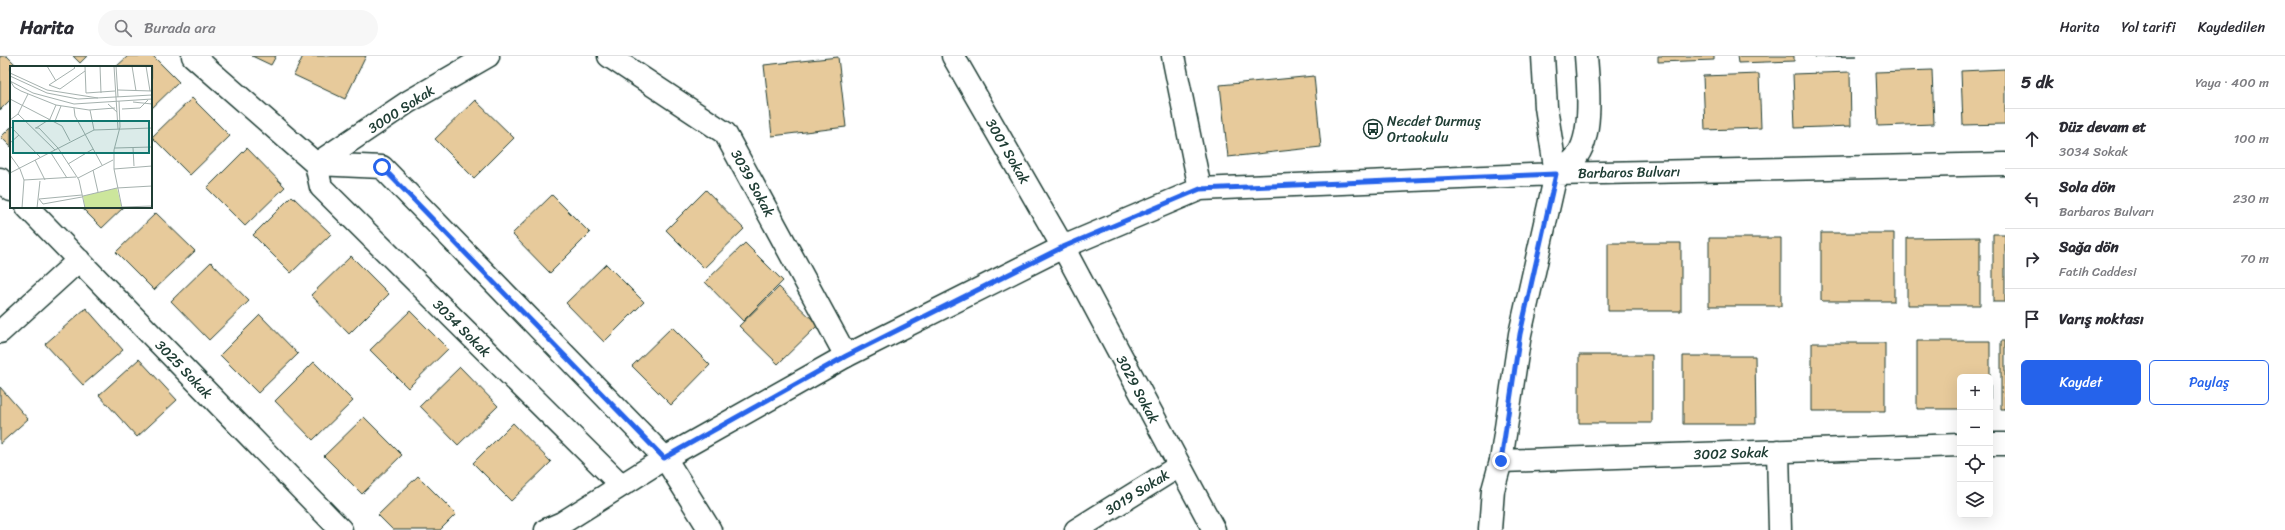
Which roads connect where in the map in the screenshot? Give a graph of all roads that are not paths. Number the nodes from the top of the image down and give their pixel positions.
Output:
1 (193, 56) edge
2 (488, 56) edge
3 (953, 56) edge
4 (1173, 56) edge
5 (1543, 56) edge
6 (1586, 56) edge
7 (615, 57) edge
8 (316, 164) junction
9 (2005, 164) edge
10 (1556, 174) junction
11 (0, 179) edge
12 (10, 189) edge
13 (1200, 189) junction
14 (28, 208) edge
15 (1063, 247) junction
16 (78, 260) junction
17 (0, 332) edge
18 (846, 356) junction
19 (1993, 444) edge
20 (2005, 444) edge
21 (1957, 445) edge
22 (1778, 451) junction
23 (664, 458) junction
24 (1501, 461) junction
25 (1179, 466) junction
26 (620, 484) junction
27 (558, 528) edge
28 (341, 530) edge
29 (710, 530) edge
30 (1076, 530) edge
31 (1214, 530) edge
32 (1490, 530) edge
33 (1780, 530) edge

1 - 8 street
2 - 8 street, 3000 Sokak
3 - 15 street, 3001 Sokak
4 - 13 street
5 - 10 street
6 - 10 street
7 - 18 street, 3039 Sokak
8 - 23 street
8 - 26 street, 3034 Sokak
9 - 10 street, Barbaros Bulvarı
10 - 13 street, Barbaros Bulvarı
10 - 24 street
11 - 12 street
13 - 15 street, Barbaros Bulvarı
14 - 16 street, 3025 Sokak
15 - 18 street, Barbaros Bulvarı
15 - 25 street, 3029 Sokak
16 - 17 street
16 - 28 street, 3025 Sokak
18 - 23 street, Barbaros Bulvarı
19 - 20 street
21 - 22 street, 3002 Sokak
22 - 24 street, 3002 Sokak
22 - 33 street
23 - 26 street, Barbaros Bulvarı
23 - 29 street
24 - 32 street
25 - 30 street, 3019 Sokak
25 - 31 street, 3029 Sokak
26 - 27 street, Barbaros Bulvarı

